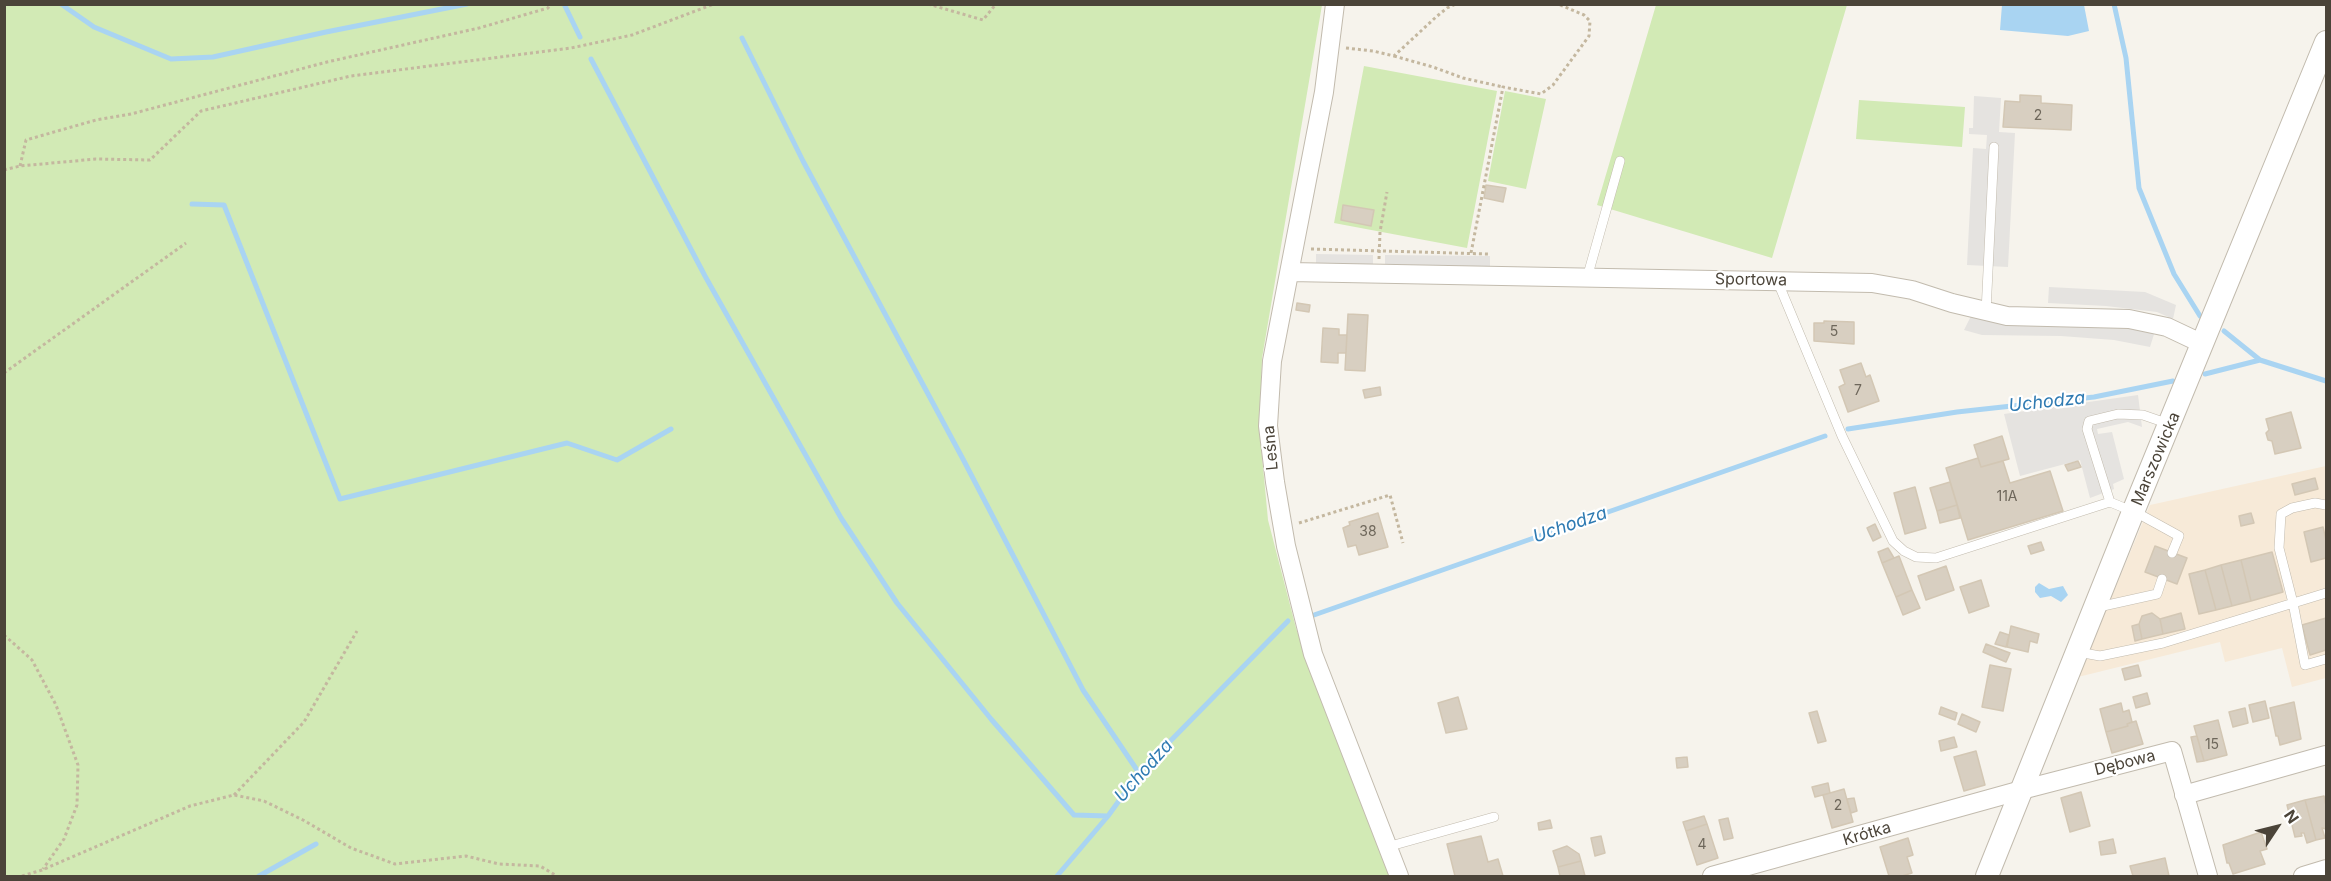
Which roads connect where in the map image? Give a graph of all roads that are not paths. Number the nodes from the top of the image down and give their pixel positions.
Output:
1 (1335, 4) edge
2 (2326, 42) edge
3 (1994, 147) dead end
4 (1620, 160) dead end
5 (1290, 272) junction
6 (1587, 278) junction
7 (1777, 280) junction
8 (1986, 312) junction
9 (2203, 344) junction
10 (2171, 425) junction
11 (2110, 502) junction
12 (2326, 505) edge
13 (2133, 512) junction
14 (2172, 553) dead end
15 (2162, 579) dead end
16 (2326, 593) edge
17 (2293, 603) junction
18 (2097, 605) junction
19 (2078, 652) junction
20 (2326, 659) edge
21 (2326, 755) edge
22 (2022, 790) junction
23 (2184, 795) junction
24 (1494, 817) dead end
25 (1387, 847) junction
26 (2326, 869) edge
27 (1399, 876) edge
28 (1712, 876) edge
29 (1987, 876) edge
30 (2208, 876) edge
31 (2302, 876) edge

1 - 5 street, Leśna
2 - 9 street, Marszowicka
3 - 8 lane
4 - 6 lane
5 - 6 street, Sportowa
5 - 25 street, Leśna
6 - 7 street, Sportowa
7 - 8 street, Sportowa
7 - 11 lane
8 - 9 street, Sportowa
9 - 10 street, Marszowicka
10 - 11 lane
10 - 13 street, Marszowicka
11 - 13 lane
12 - 17 lane
13 - 14 lane
13 - 18 street, Marszowicka
15 - 18 lane
16 - 17 lane
17 - 19 lane
17 - 20 lane
18 - 19 street, Marszowicka
19 - 22 street, Marszowicka
21 - 23 street
22 - 23 street, Dębowa
22 - 28 street, Krótka
22 - 29 street, Marszowicka
23 - 30 street, Dębowa
24 - 25 lane
25 - 27 street, Leśna
26 - 31 street

